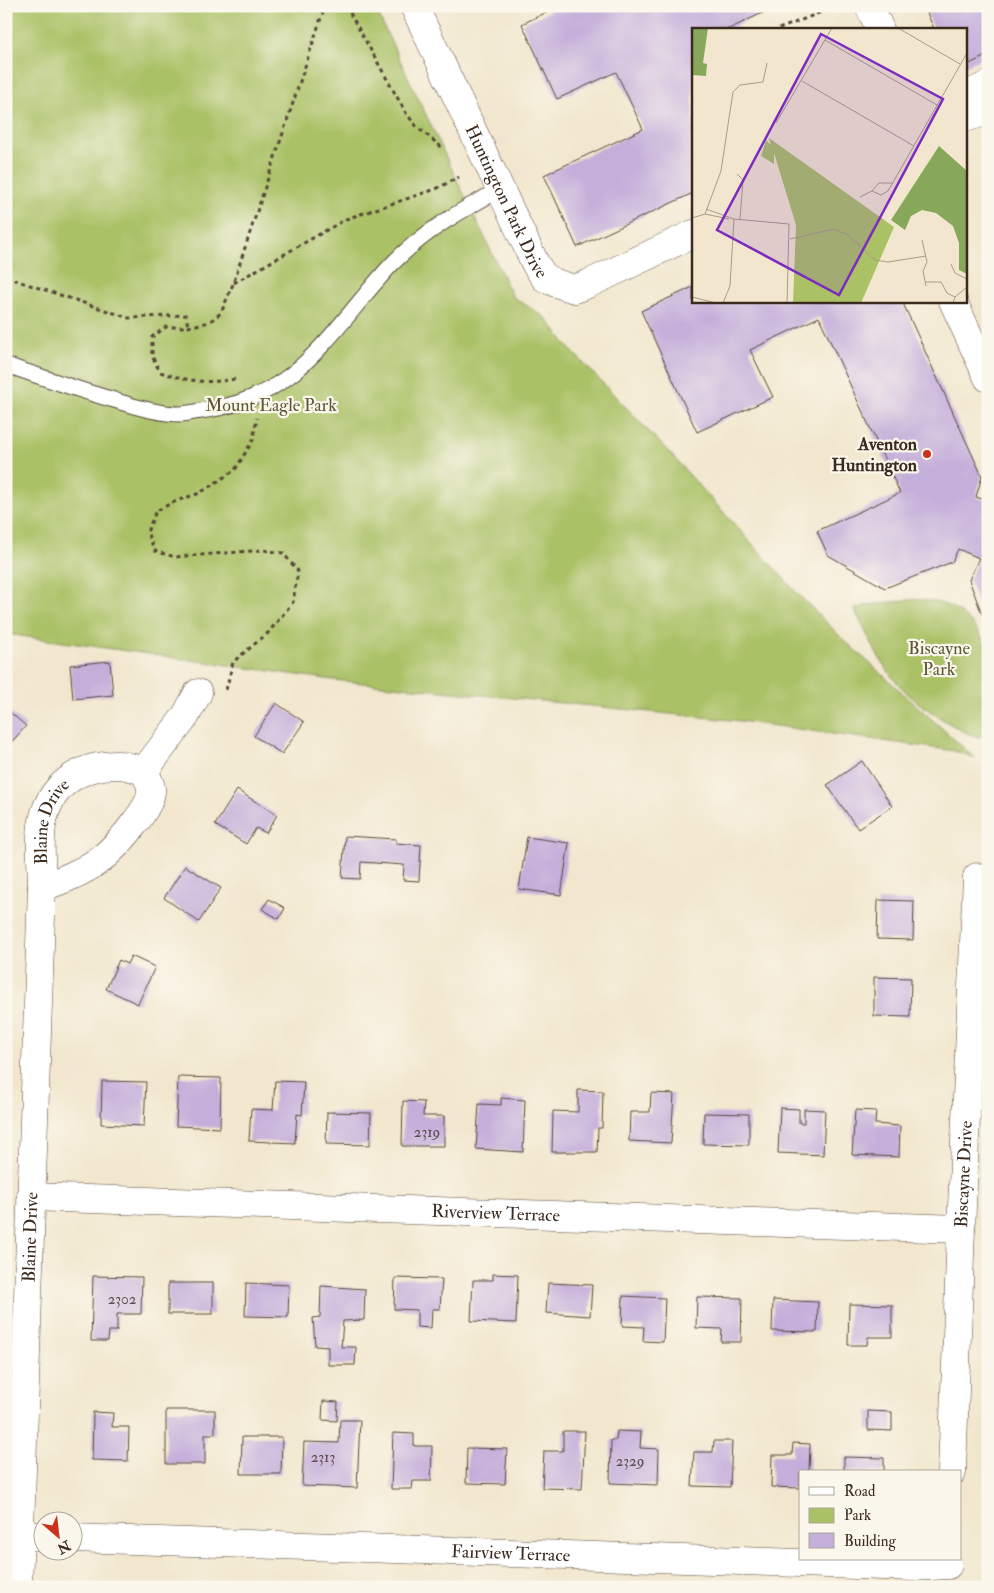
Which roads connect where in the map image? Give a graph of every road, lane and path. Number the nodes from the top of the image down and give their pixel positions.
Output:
1 (346, 6) edge
2 (414, 6) edge
3 (869, 6) edge
4 (829, 9) dead end
5 (782, 28) edge
6 (880, 28) edge
7 (988, 85) edge
8 (966, 96) edge
9 (988, 111) edge
10 (966, 118) edge
11 (444, 149) dead end
12 (459, 177) dead end
13 (501, 189) junction
14 (692, 234) edge
15 (6, 277) edge
16 (233, 284) dead end
17 (952, 302) edge
18 (188, 327) dead end
19 (6, 365) edge
20 (988, 378) edge
21 (198, 693) dead end
22 (144, 771) junction
23 (977, 877) dead end
24 (42, 887) junction
25 (31, 1197) junction
26 (961, 1229) junction
27 (952, 1470) edge
28 (31, 1536) edge
29 (82, 1538) edge
30 (948, 1570) edge
31 (18, 1587) edge

1 - 11 path
2 - 13 street, Huntington Park Drive
3 - 6 street
4 - 5 path
7 - 8 street
9 - 10 street
12 - 16 path
13 - 14 street, Huntington Park Drive
13 - 19 lane
15 - 18 path
17 - 20 street
21 - 22 street
22 - 24 street, Blaine Drive
22 - 24 street, Blaine Drive
23 - 26 street, Biscayne Drive
24 - 25 street, Blaine Drive
25 - 26 street, Riverview Terrace
25 - 28 street, Blaine Drive
26 - 27 street, Biscayne Drive
28 - 31 street, Blaine Drive
29 - 30 street, Fairview Terrace

